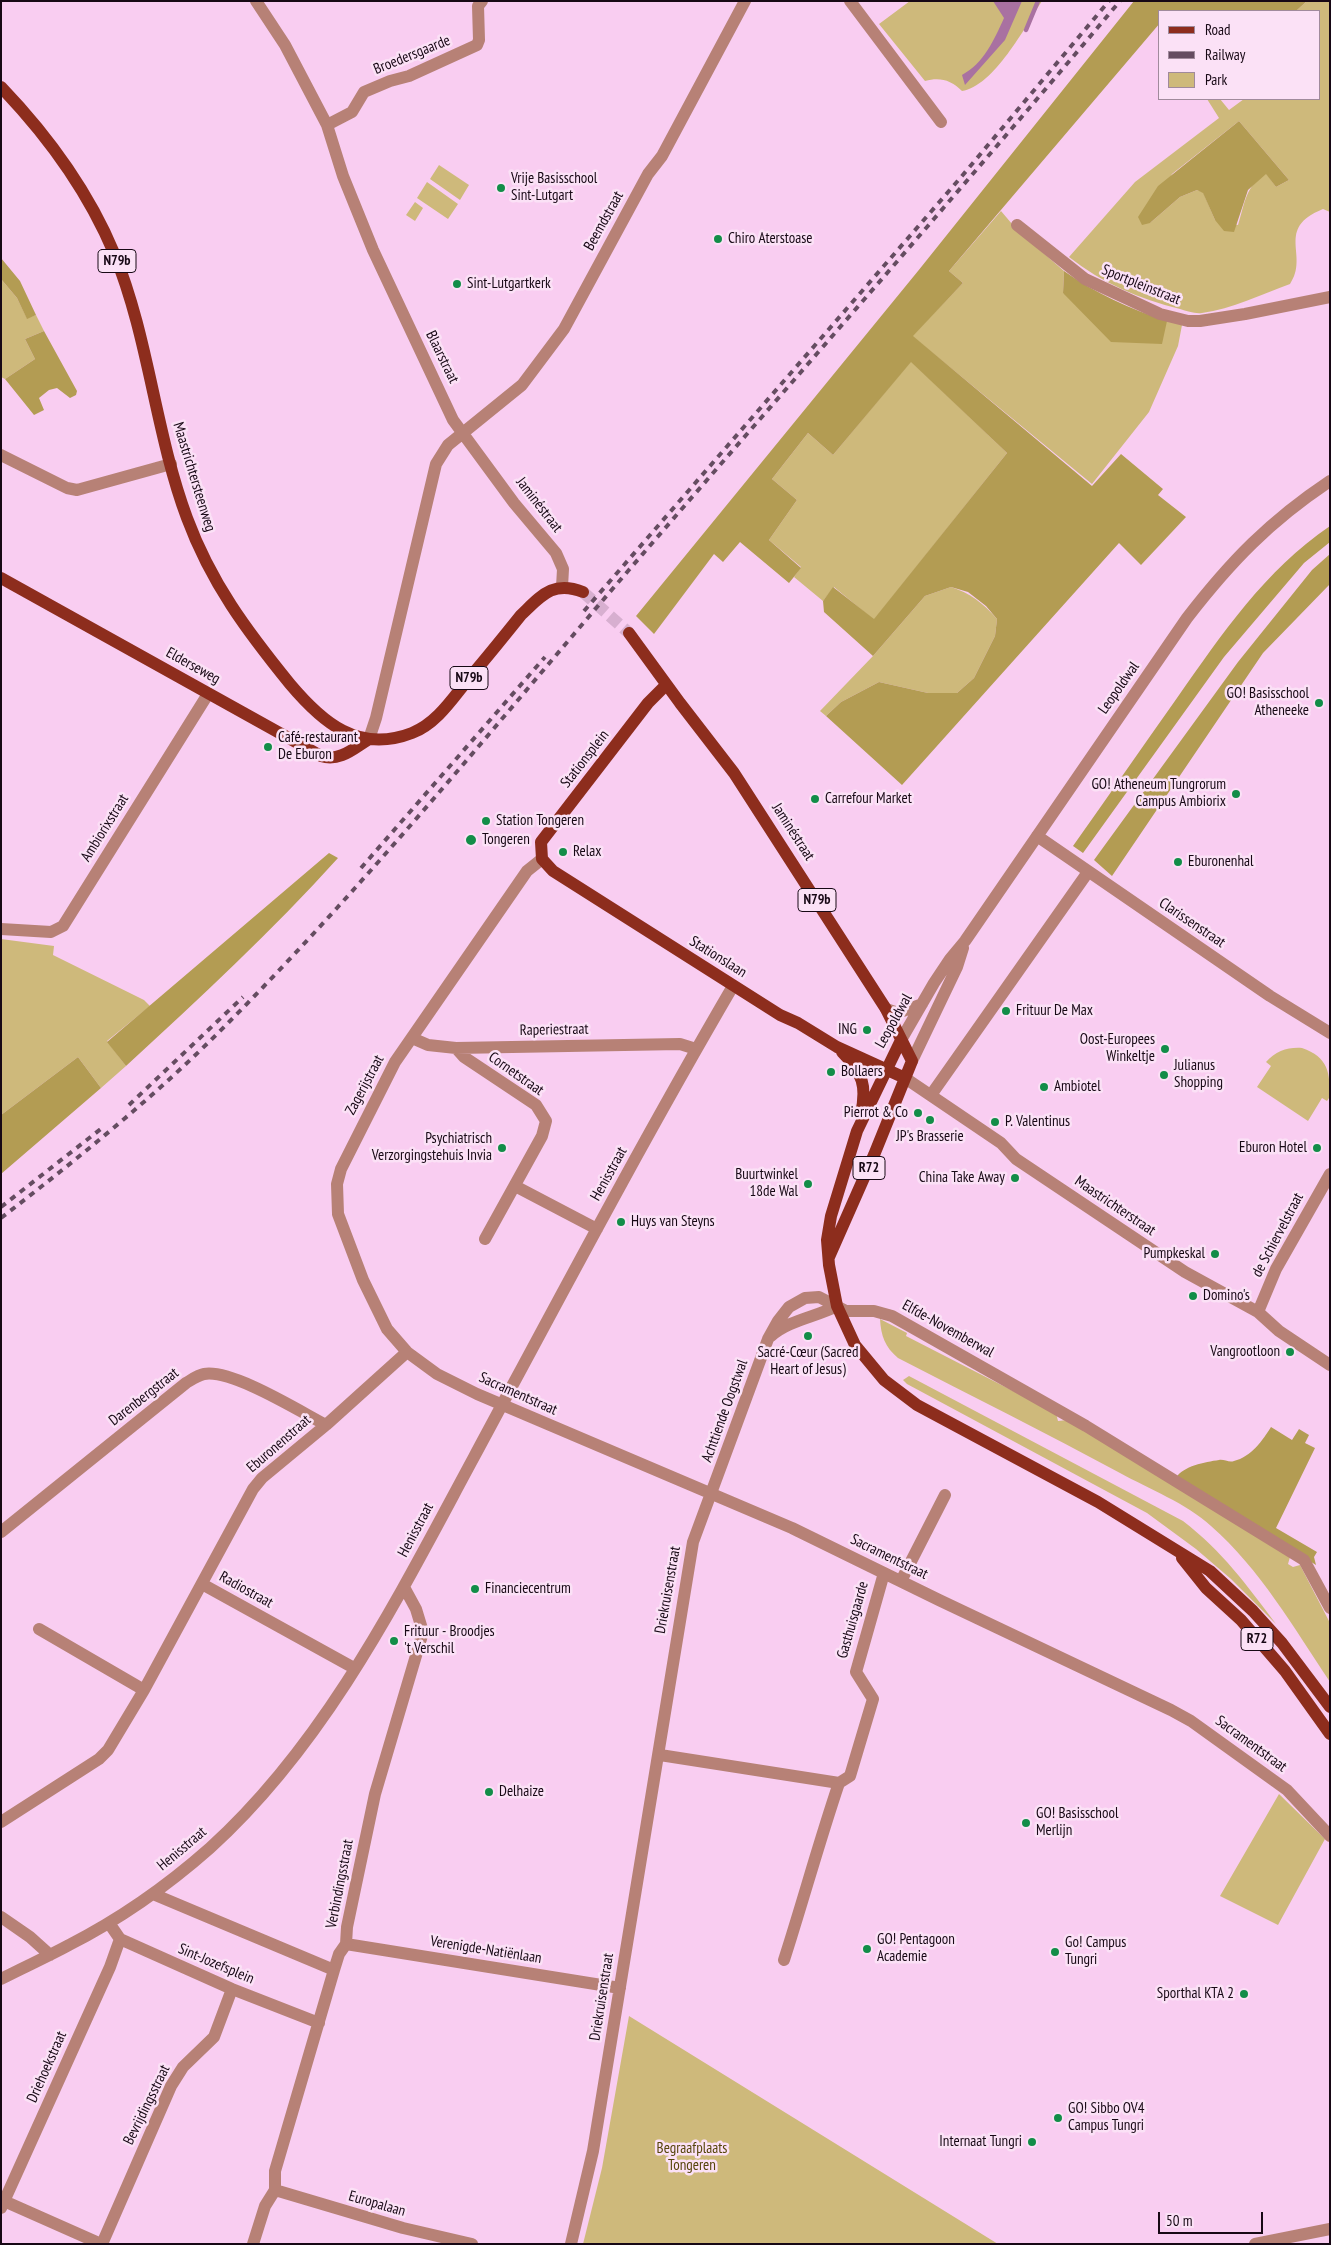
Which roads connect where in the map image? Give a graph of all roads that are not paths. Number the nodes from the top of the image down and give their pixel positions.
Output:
1 (256, 1) edge
2 (482, 1) edge
3 (745, 1) edge
4 (850, 1) edge
5 (1, 87) edge
6 (941, 122) dead end
7 (327, 125) junction
8 (1017, 225) dead end
9 (1330, 297) edge
10 (463, 432) junction
11 (1, 455) edge
12 (171, 464) junction
13 (1330, 481) edge
14 (1, 578) edge
15 (562, 587) junction
16 (582, 592) tunnel mouth
17 (629, 633) tunnel mouth
18 (666, 685) junction
19 (208, 694) junction
20 (369, 738) junction
21 (1037, 836) junction
22 (542, 859) junction
23 (1088, 872) junction
24 (1, 929) edge
25 (965, 941) junction
26 (734, 986) junction
27 (922, 1004) junction
28 (886, 1009) junction
29 (1330, 1032) edge
30 (412, 1038) junction
31 (901, 1040) junction
32 (837, 1046) junction
33 (456, 1048) junction
34 (696, 1049) junction
35 (912, 1061) junction
36 (886, 1069) junction
37 (905, 1078) junction
38 (931, 1094) junction
39 (857, 1131) junction
40 (1330, 1174) edge
41 (515, 1186) junction
42 (597, 1229) junction
43 (485, 1239) dead end
44 (829, 1257) junction
45 (837, 1306) junction
46 (1258, 1312) junction
47 (768, 1339) junction
48 (407, 1352) junction
49 (1330, 1365) edge
50 (502, 1405) junction
51 (326, 1425) junction
52 (712, 1493) junction
53 (946, 1495) dead end
54 (1, 1532) edge
55 (1175, 1551) junction
56 (884, 1573) junction
57 (901, 1581) junction
58 (202, 1584) junction
59 (404, 1587) junction
60 (1330, 1608) edge
61 (39, 1629) dead end
62 (354, 1668) junction
63 (144, 1690) junction
64 (1330, 1707) edge
65 (1330, 1734) edge
66 (660, 1755) junction
67 (839, 1784) junction
68 (1, 1822) edge
69 (1330, 1836) edge
70 (154, 1894) junction
71 (1, 1917) edge
72 (109, 1923) junction
73 (120, 1939) junction
74 (346, 1944) junction
75 (50, 1955) junction
76 (784, 1960) dead end
77 (334, 1970) junction
78 (1, 1979) edge
79 (620, 1988) junction
80 (232, 1989) junction
81 (319, 2023) junction
82 (275, 2190) junction
83 (3, 2205) edge
84 (1330, 2229) edge
85 (101, 2244) edge
86 (253, 2244) edge
87 (472, 2244) edge
88 (571, 2244) edge
89 (1255, 2244) edge

1 - 7 street, Blaarstraat
2 - 7 street, Broedersgaarde
3 - 10 street, Beemdstraat
4 - 6 street
5 - 12 main road, Maastrichtersteenweg / N79b
7 - 10 street, Blaarstraat
8 - 9 street, Sportpleinstraat
10 - 15 street, Jaminéstraat
10 - 20 street
11 - 12 street
12 - 20 main road, Maastrichtersteenweg / N79b
13 - 21 street, Leopoldwal
14 - 19 main road, Elderseweg
15 - 16 main road
15 - 20 main road, Maastrichtersteenweg / N79b
17 - 18 main road, Jaminéstraat / N79b
18 - 22 main road, Stationsplein
18 - 28 main road, Jaminéstraat / N79b
19 - 20 main road, Elderseweg
19 - 24 street, Ambiorixstraat
21 - 23 street, Clarissenstraat
21 - 25 street, Leopoldwal
22 - 26 main road, Stationslaan
22 - 30 street, Zagerijstraat
23 - 29 street, Clarissenstraat
23 - 38 street
25 - 27 street, Leopoldwal
25 - 35 street, Leopoldwal
26 - 32 main road, Stationslaan
26 - 34 street, Henisstraat
27 - 28 street
27 - 31 street, Leopoldwal
28 - 31 main road, Jaminéstraat / N79b
30 - 33 street, Raperiestraat
30 - 48 street, Zagerijstraat
31 - 35 main road, Jaminéstraat / N79b
31 - 36 main road, Leopoldwal / R72
32 - 36 main road, Stationslaan
32 - 39 main road
33 - 34 street, Raperiestraat
33 - 41 street, Cornetstraat
34 - 42 street, Henisstraat
35 - 37 main road, Leopoldwal
36 - 37 main road, Maastrichterstraat
36 - 39 main road, R72
37 - 38 street, Maastrichterstraat
37 - 44 main road, R72
38 - 46 street, Maastrichterstraat
39 - 44 main road, R72
40 - 46 street, de Schiervelstraat
41 - 42 street
41 - 43 street, Cornetstraat
42 - 50 street, Henisstraat
44 - 45 main road, R72
45 - 47 street
45 - 47 street, Achttiende Oogstwal
45 - 55 main road, R72
45 - 60 street, Elfde-Novemberwal
46 - 49 street, Maastrichterstraat
47 - 52 street, Achttiende Oogstwal
48 - 50 street, Sacramentstraat
48 - 51 street, Eburonenstraat
50 - 52 street, Sacramentstraat
50 - 59 street, Henisstraat
51 - 54 street, Darenbergstraat
51 - 58 street, Eburonenstraat
52 - 56 street, Sacramentstraat
52 - 66 street, Driekruisenstraat
53 - 57 street
55 - 64 main road, R72
55 - 65 main road, R72
56 - 57 street, Sacramentstraat
56 - 67 street, Gasthuisgaarde
57 - 69 street, Sacramentstraat
58 - 62 street, Radiostraat
58 - 63 street, Radiostraat
59 - 62 street, Henisstraat
59 - 74 street, Verbindingsstraat
61 - 63 street
62 - 70 street, Henisstraat
63 - 68 street, Radiostraat
66 - 67 street
66 - 79 street, Driekruisenstraat
67 - 76 street, Gasthuisgaarde
70 - 72 street, Henisstraat
70 - 77 street
71 - 75 street
72 - 73 street
72 - 75 street, Henisstraat
73 - 80 street, Sint-Jozefsplein
73 - 83 street, Driehoekstraat
74 - 77 street, Verbindingsstraat
74 - 79 street, Verenigde-Natiënlaan
75 - 78 street, Henisstraat
77 - 81 street, Verbindingsstraat
79 - 88 street, Driekruisenstraat
80 - 81 street, Sint-Jozefsplein
80 - 85 street, Bevrijdingsstraat
81 - 82 street, Verbindingsstraat
82 - 86 street, Verbindingsstraat
82 - 87 street, Europalaan
83 - 85 street, Bevrijdingsstraat
84 - 89 street

